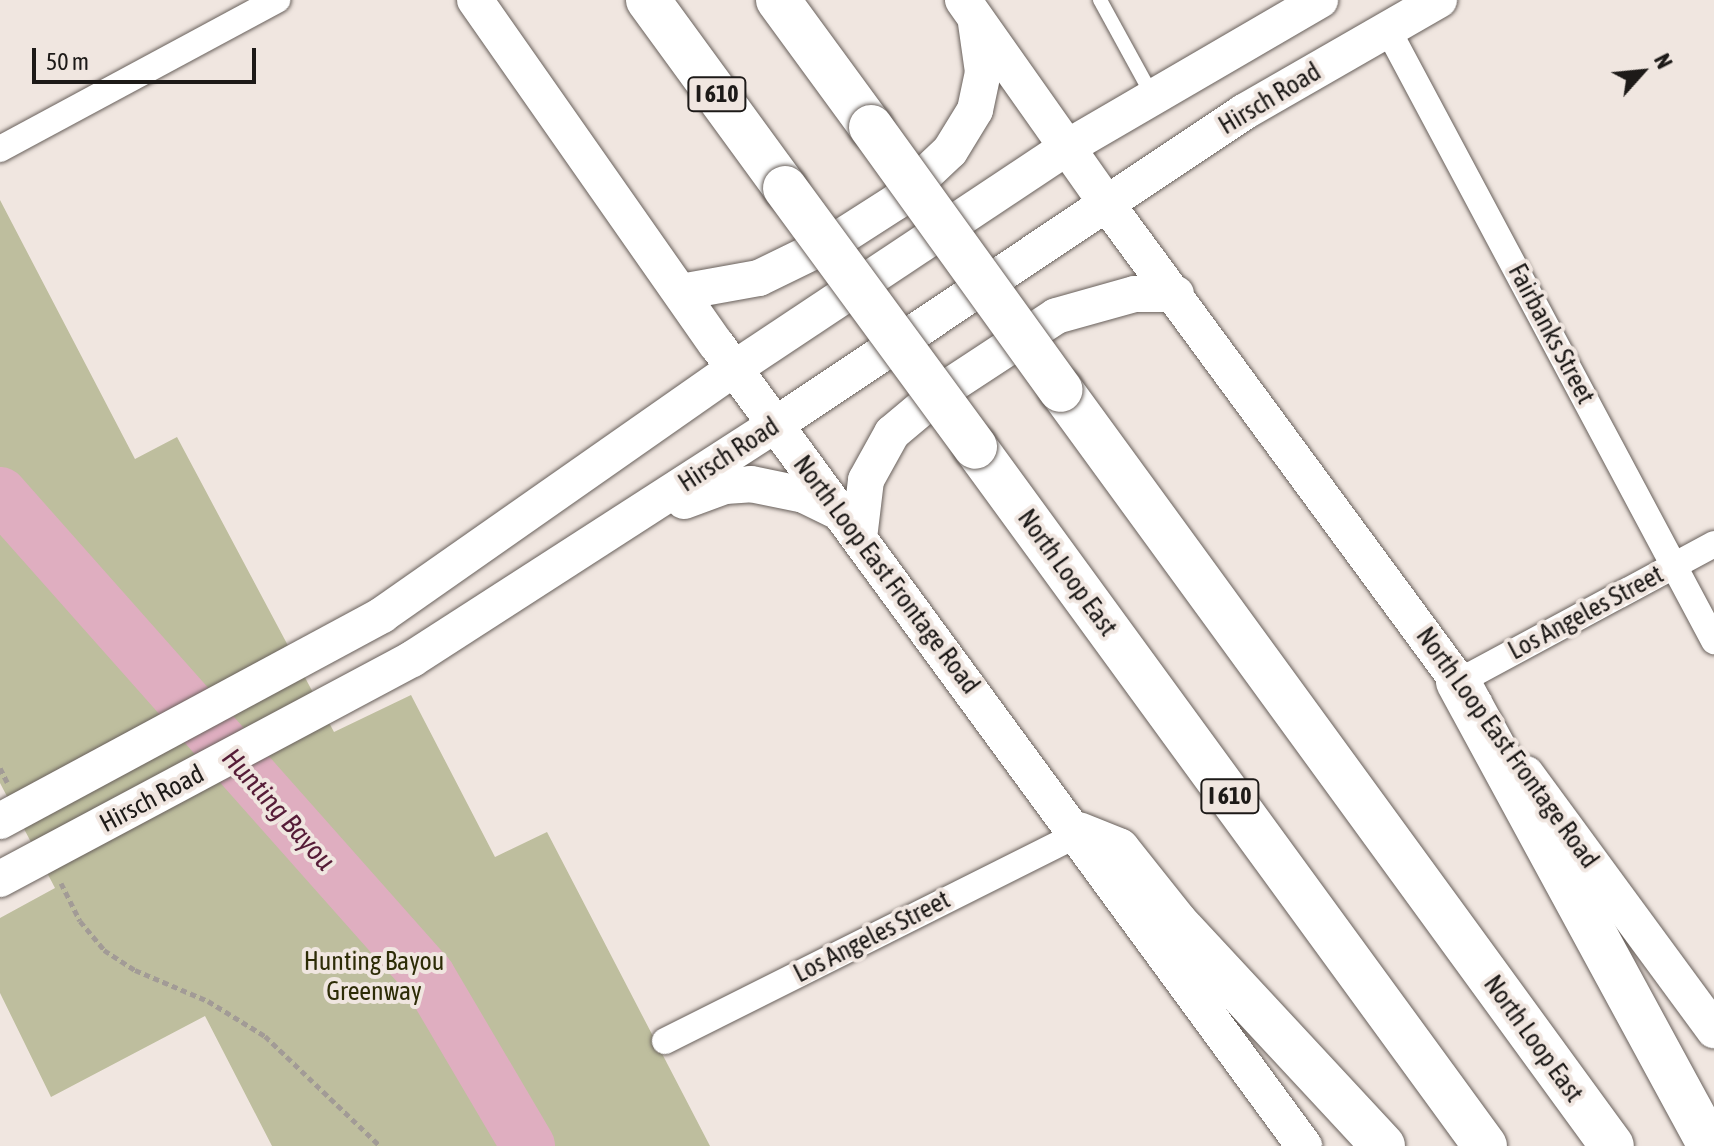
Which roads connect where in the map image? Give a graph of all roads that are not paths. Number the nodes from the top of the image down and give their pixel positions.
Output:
1 (277, 0) edge
2 (475, 0) edge
3 (648, 0) edge
4 (778, 0) edge
5 (1100, 0) edge
6 (1320, 0) edge
7 (1439, 0) edge
8 (969, 8) edge
9 (1393, 14) edge
10 (1152, 95) junction
11 (1066, 148) junction
12 (0, 149) edge
13 (1106, 203) junction
14 (681, 292) junction
15 (1176, 294) junction
16 (735, 368) junction
17 (775, 425) junction
18 (849, 525) junction
19 (619, 526) junction
20 (1714, 544) edge
21 (1674, 565) junction
22 (1714, 641) edge
23 (1458, 682) junction
24 (0, 821) edge
25 (1078, 834) junction
26 (0, 879) edge
27 (1714, 1030) edge
28 (665, 1041) dead end
29 (1304, 1146) edge
30 (1383, 1146) edge
31 (1485, 1146) edge
32 (1612, 1146) edge
33 (1710, 1146) edge

1 - 12 street
2 - 14 main road, North Loop East Frontage Road
3 - 31 highway, North Loop East / I 610, bridge
4 - 32 highway, North Loop East, bridge
5 - 10 lane
6 - 10 main road, Hirsch Road
7 - 9 main road, Hirsch Road
8 - 11 main road, North Loop East Frontage Road
8 - 14 main road
9 - 13 main road, Hirsch Road
9 - 21 street, Fairbanks Street
10 - 11 main road, Hirsch Road
11 - 13 main road, North Loop East Frontage Road
11 - 16 main road, Hirsch Road
13 - 15 main road, North Loop East Frontage Road
13 - 17 main road, Hirsch Road
14 - 16 main road, North Loop East Frontage Road
15 - 18 main road
15 - 23 main road, North Loop East Frontage Road
16 - 17 main road, North Loop East Frontage Road
16 - 24 main road, Hirsch Road
17 - 18 main road, North Loop East Frontage Road
17 - 19 main road, Hirsch Road
18 - 19 main road
18 - 25 main road, North Loop East Frontage Road
19 - 26 main road, Hirsch Road
20 - 21 street, Los Angeles Street
21 - 22 street, Fairbanks Street
21 - 23 street, Los Angeles Street
23 - 27 main road, North Loop East Frontage Road
23 - 33 highway
25 - 28 street, Los Angeles Street
25 - 29 main road, North Loop East Frontage Road
25 - 30 highway

